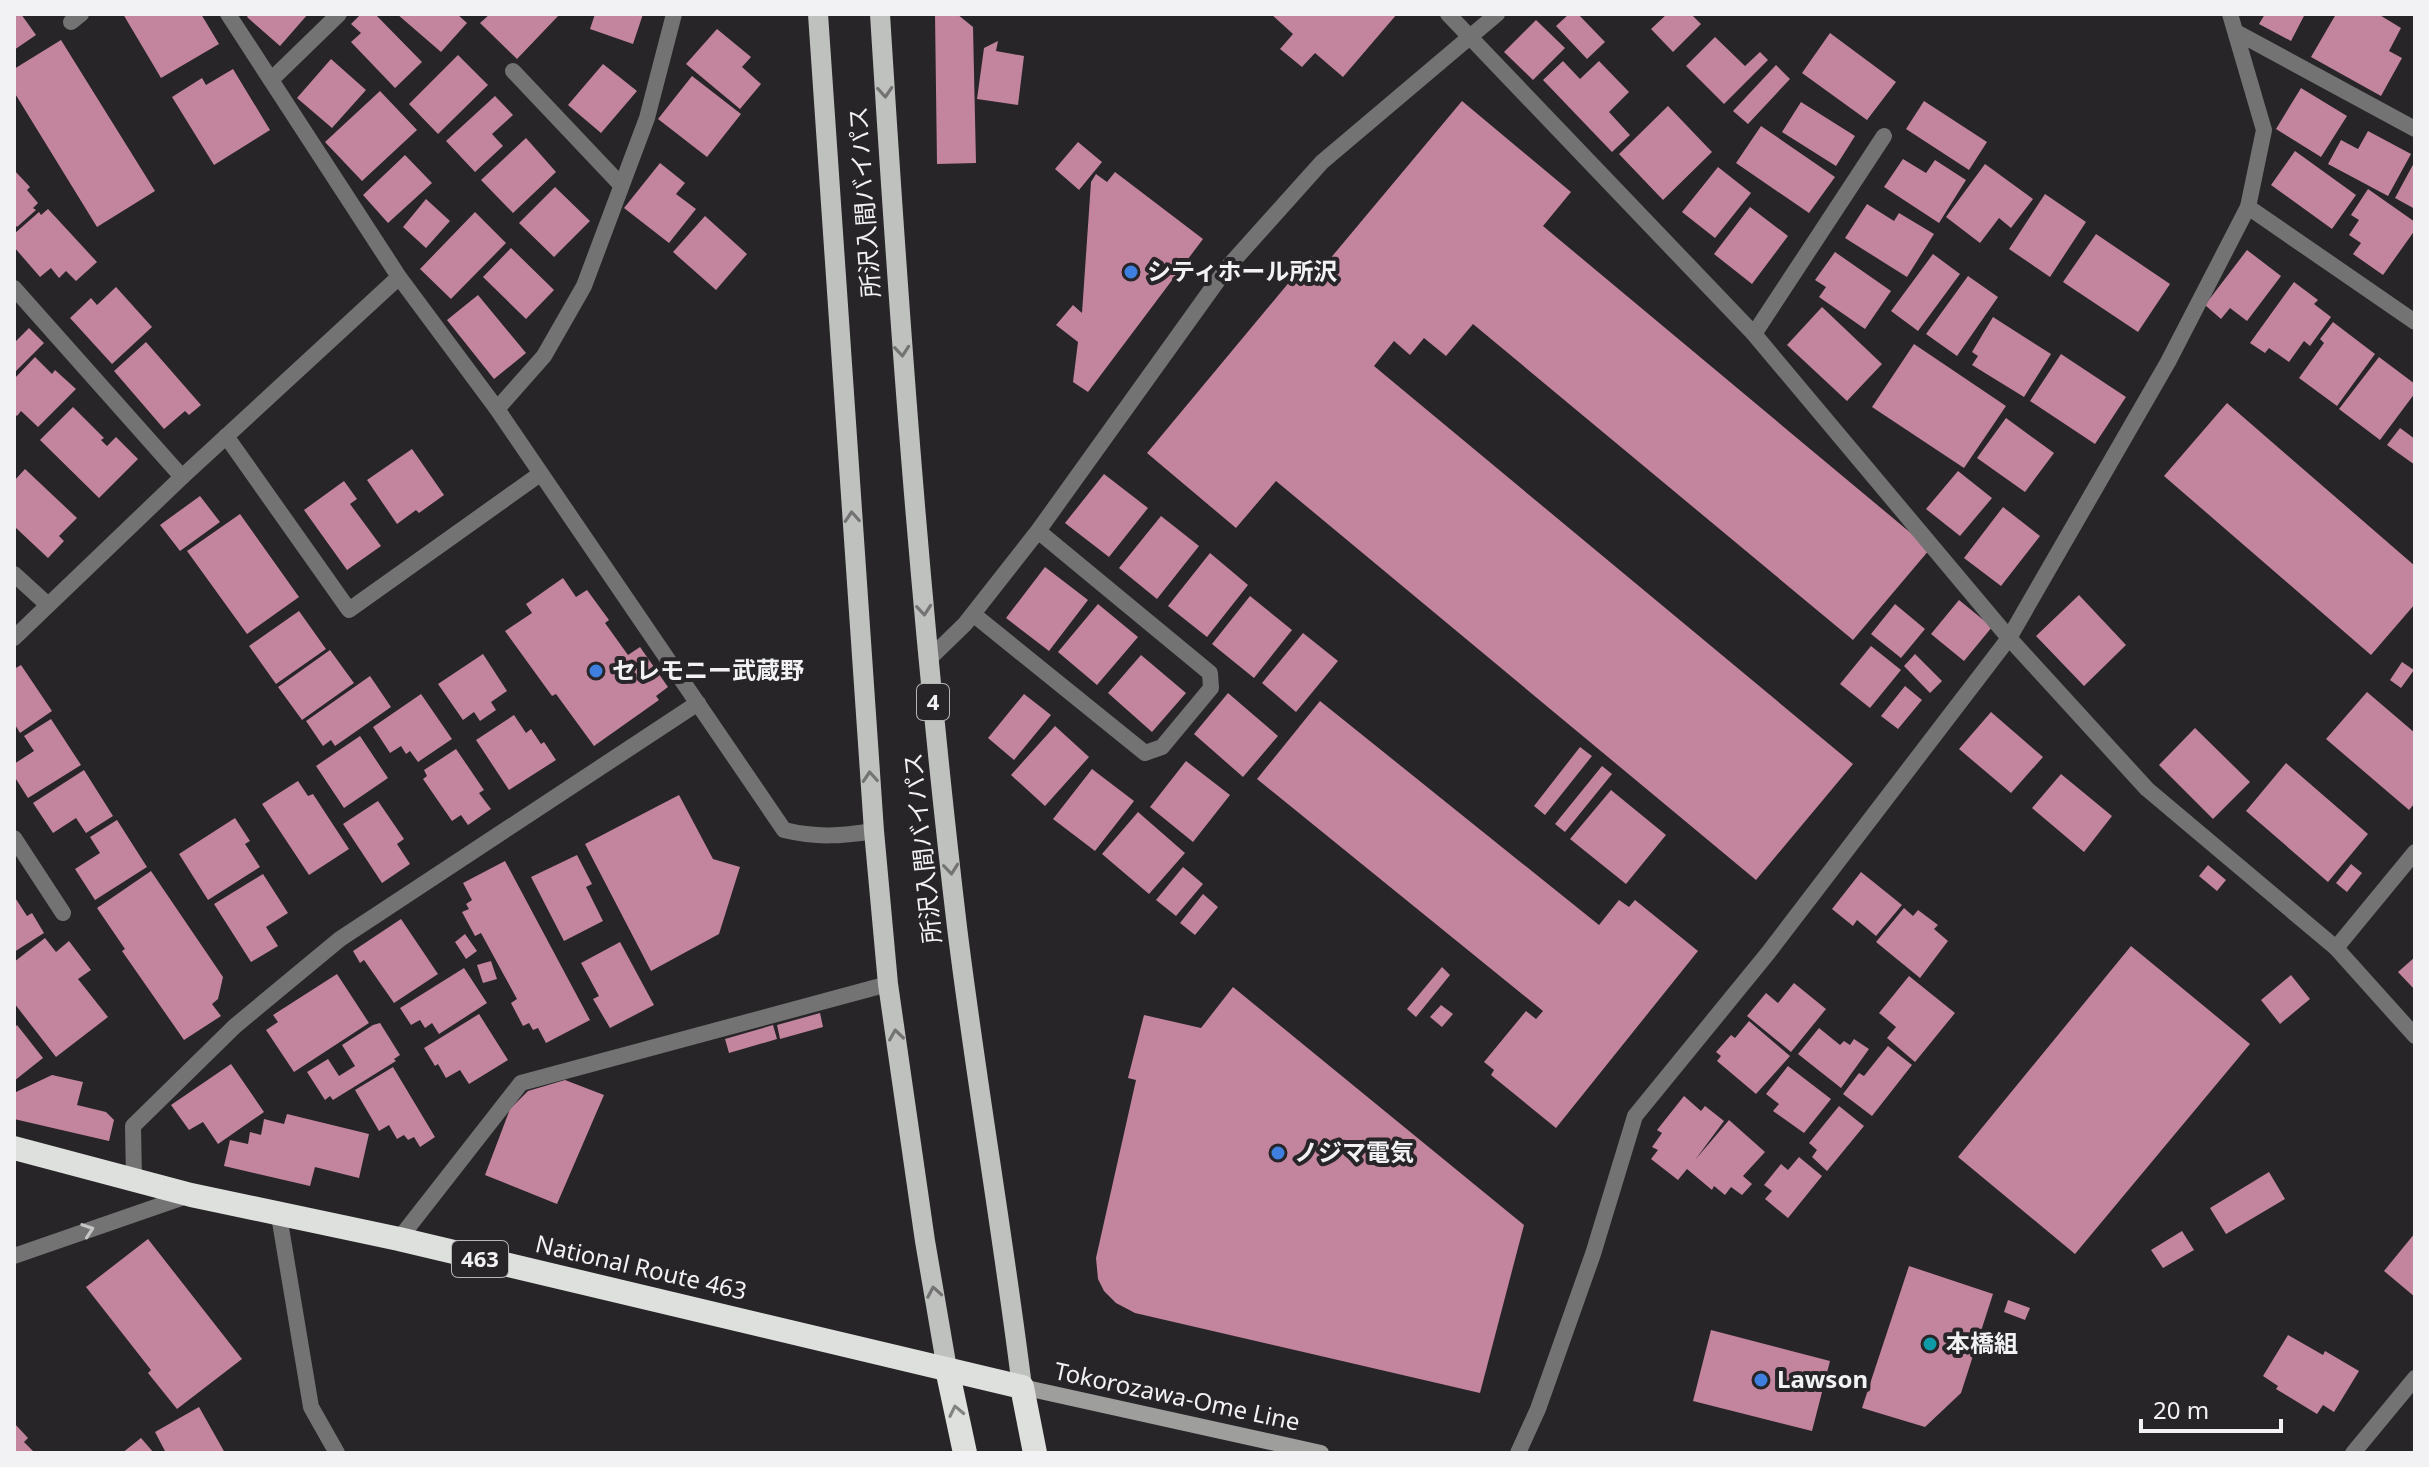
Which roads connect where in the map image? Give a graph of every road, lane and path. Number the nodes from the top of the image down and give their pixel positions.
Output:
1 (228, 14) edge
2 (339, 14) edge
3 (674, 14) edge
4 (818, 14) edge
5 (880, 14) edge
6 (1448, 14) edge
7 (1497, 14) edge
8 (2230, 14) edge
9 (2236, 32) junction
10 (1471, 37) junction
11 (513, 71) dead end
12 (271, 80) junction
13 (2415, 129) edge
14 (1884, 136) dead end
15 (621, 185) junction
16 (2248, 207) junction
17 (399, 277) junction
18 (14, 288) edge
19 (2415, 322) edge
20 (1754, 334) junction
21 (497, 409) junction
22 (226, 436) junction
23 (540, 474) junction
24 (182, 477) junction
25 (1038, 531) junction
26 (14, 574) edge
27 (48, 605) junction
28 (973, 614) junction
29 (14, 638) edge
30 (2009, 638) junction
31 (929, 659) junction
32 (698, 703) junction
33 (874, 831) junction
34 (14, 838) edge
35 (2415, 852) edge
36 (63, 913) dead end
37 (2336, 948) junction
38 (888, 984) junction
39 (2415, 1036) edge
40 (14, 1148) edge
41 (134, 1180) junction
42 (191, 1195) junction
43 (279, 1216) junction
44 (399, 1239) junction
45 (14, 1256) edge
46 (947, 1369) junction
47 (2415, 1378) edge
48 (1022, 1387) junction
49 (337, 1453) edge
50 (965, 1453) edge
51 (1035, 1453) edge
52 (1321, 1453) edge
53 (1518, 1453) edge
54 (2353, 1453) edge

1 - 12 street
2 - 12 street
3 - 15 street
33 -> 4 main road, 所沢入間バイパス
5 -> 31 main road, 所沢入間バイパス / 4
6 - 10 street
7 - 10 street
8 - 9 street
9 - 13 street
9 - 16 street
10 - 20 street
10 - 25 street
11 - 15 street
12 - 17 street
14 - 20 street
15 - 21 street
16 - 19 street
16 - 30 street
17 - 21 street
17 - 22 street
18 - 24 street
20 - 30 street
21 - 23 street
22 - 23 street
22 - 24 street
23 - 32 street
24 - 27 street
25 - 28 street
25 - 28 street
26 - 27 street
27 - 29 street
28 - 31 street
30 - 37 street
30 - 53 street
31 -> 48 main road, 所沢入間バイパス / 4
32 - 33 street
32 - 41 street
33 - 38 main road, 所沢入間バイパス
34 - 36 street
35 - 37 street
37 - 39 street
38 - 44 street
46 -> 38 main road, 所沢入間バイパス
40 - 41 highway, National Route 463 / 463
41 - 42 highway, National Route 463 / 463
42 - 43 highway, National Route 463 / 463
45 -> 42 street
43 - 44 highway, National Route 463 / 463
43 - 49 street
44 - 46 highway, National Route 463 / 463
46 - 48 highway, National Route 463 / 463
50 -> 46 highway
47 - 54 street
48 - 51 highway
48 - 52 main road, Tokorozawa-Ome Line

